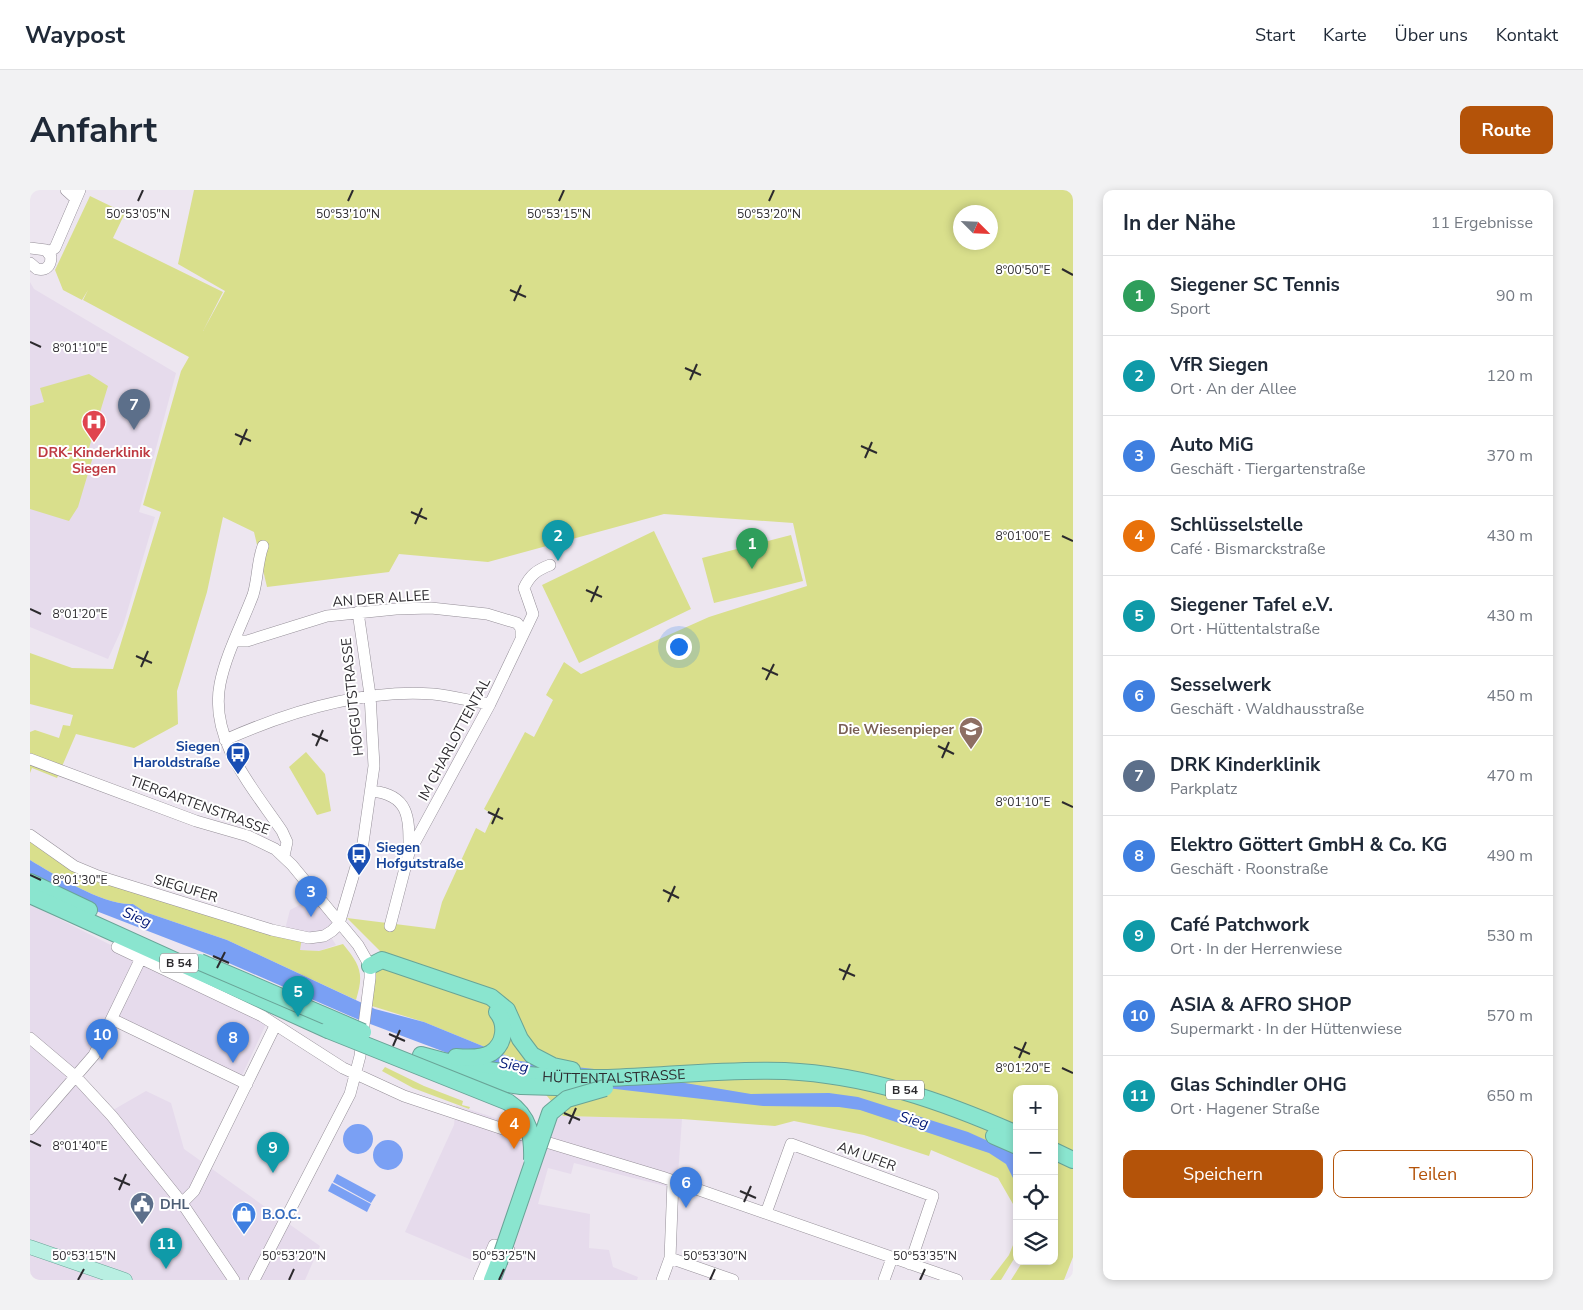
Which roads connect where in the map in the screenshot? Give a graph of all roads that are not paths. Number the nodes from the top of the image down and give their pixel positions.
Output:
1 (66, 190) edge
2 (78, 195) edge
3 (30, 248) edge
4 (49, 252) junction
5 (30, 263) edge
6 (262, 546) dead end
7 (550, 565) dead end
8 (358, 612) junction
9 (522, 636) junction
10 (235, 641) junction
11 (370, 696) junction
12 (490, 704) junction
13 (225, 740) junction
14 (30, 759) edge
15 (372, 791) junction
16 (30, 835) edge
17 (409, 853) junction
18 (284, 856) junction
19 (30, 882) edge
20 (30, 895) edge
21 (339, 924) junction
22 (390, 926) dead end
23 (117, 947) dead end
24 (141, 958) junction
25 (370, 966) junction
26 (112, 1019) junction
27 (275, 1026) junction
28 (510, 1030) junction
29 (30, 1038) edge
30 (425, 1062) junction
31 (357, 1074) junction
32 (76, 1078) junction
33 (607, 1083) junction
34 (247, 1084) junction
35 (30, 1129) edge
36 (1013, 1132) edge
37 (543, 1140) junction
38 (1013, 1144) edge
39 (1058, 1153) edge
40 (532, 1160) junction
41 (1073, 1160) edge
42 (1058, 1165) edge
43 (1073, 1172) edge
44 (673, 1181) junction
45 (182, 1203) junction
46 (766, 1213) junction
47 (30, 1247) edge
48 (670, 1258) junction
49 (892, 1258) junction
50 (910, 1264) junction
51 (126, 1280) edge
52 (234, 1280) edge
53 (254, 1280) edge
54 (479, 1280) edge
55 (492, 1280) edge
56 (662, 1280) edge
57 (733, 1280) edge
58 (884, 1280) edge
59 (957, 1280) edge

1 - 2 street
2 - 4 street
3 - 4 street
4 - 5 street
6 - 10 street
7 - 9 street
8 - 9 street, AN DER ALLEE
8 - 10 street, AN DER ALLEE
8 - 11 street, HOFGUTSTRASSE
9 - 12 street, IM CHARLOTTENTAL
10 - 13 street
11 - 12 street
11 - 13 street
11 - 15 street, HOFGUTSTRASSE
12 - 17 street, IM CHARLOTTENTAL
13 - 18 street
14 - 18 street, TIERGARTENSTRASSE
15 - 17 street, IM CHARLOTTENTAL
15 - 21 street, HOFGUTSTRASSE
16 - 21 street, SIEGUFER
17 - 22 street, IM CHARLOTTENTAL
18 - 21 street, TIERGARTENSTRASSE
19 - 30 highway, HÜTTENTALSTRASSE / B 54, bridge
20 - 30 highway, HÜTTENTALSTRASSE / B 54, bridge
21 - 25 street, TIERGARTENSTRASSE
23 - 24 street
24 - 26 street
24 - 27 street
25 - 28 highway
25 - 31 street, bridge
26 - 32 street
26 - 34 street
27 - 31 street
27 - 34 street
28 - 30 highway
28 - 33 highway
29 - 32 street
30 - 33 highway, HÜTTENTALSTRASSE / B 54, bridge
30 - 40 highway, bridge
31 - 37 street
31 - 53 street
32 - 35 street
32 - 45 street
33 - 36 highway, HÜTTENTALSTRASSE / B 54
33 - 38 highway, HÜTTENTALSTRASSE / B 54
33 - 40 highway, bridge
34 - 45 street
37 - 44 street
37 - 54 street
39 - 41 highway
40 - 55 highway, bridge
42 - 43 highway
44 - 46 street
44 - 48 street
45 - 52 street
46 - 49 street
46 - 50 street, AM UFER
47 - 51 main road
48 - 56 street
48 - 57 street
49 - 50 street
49 - 58 street
50 - 59 street

